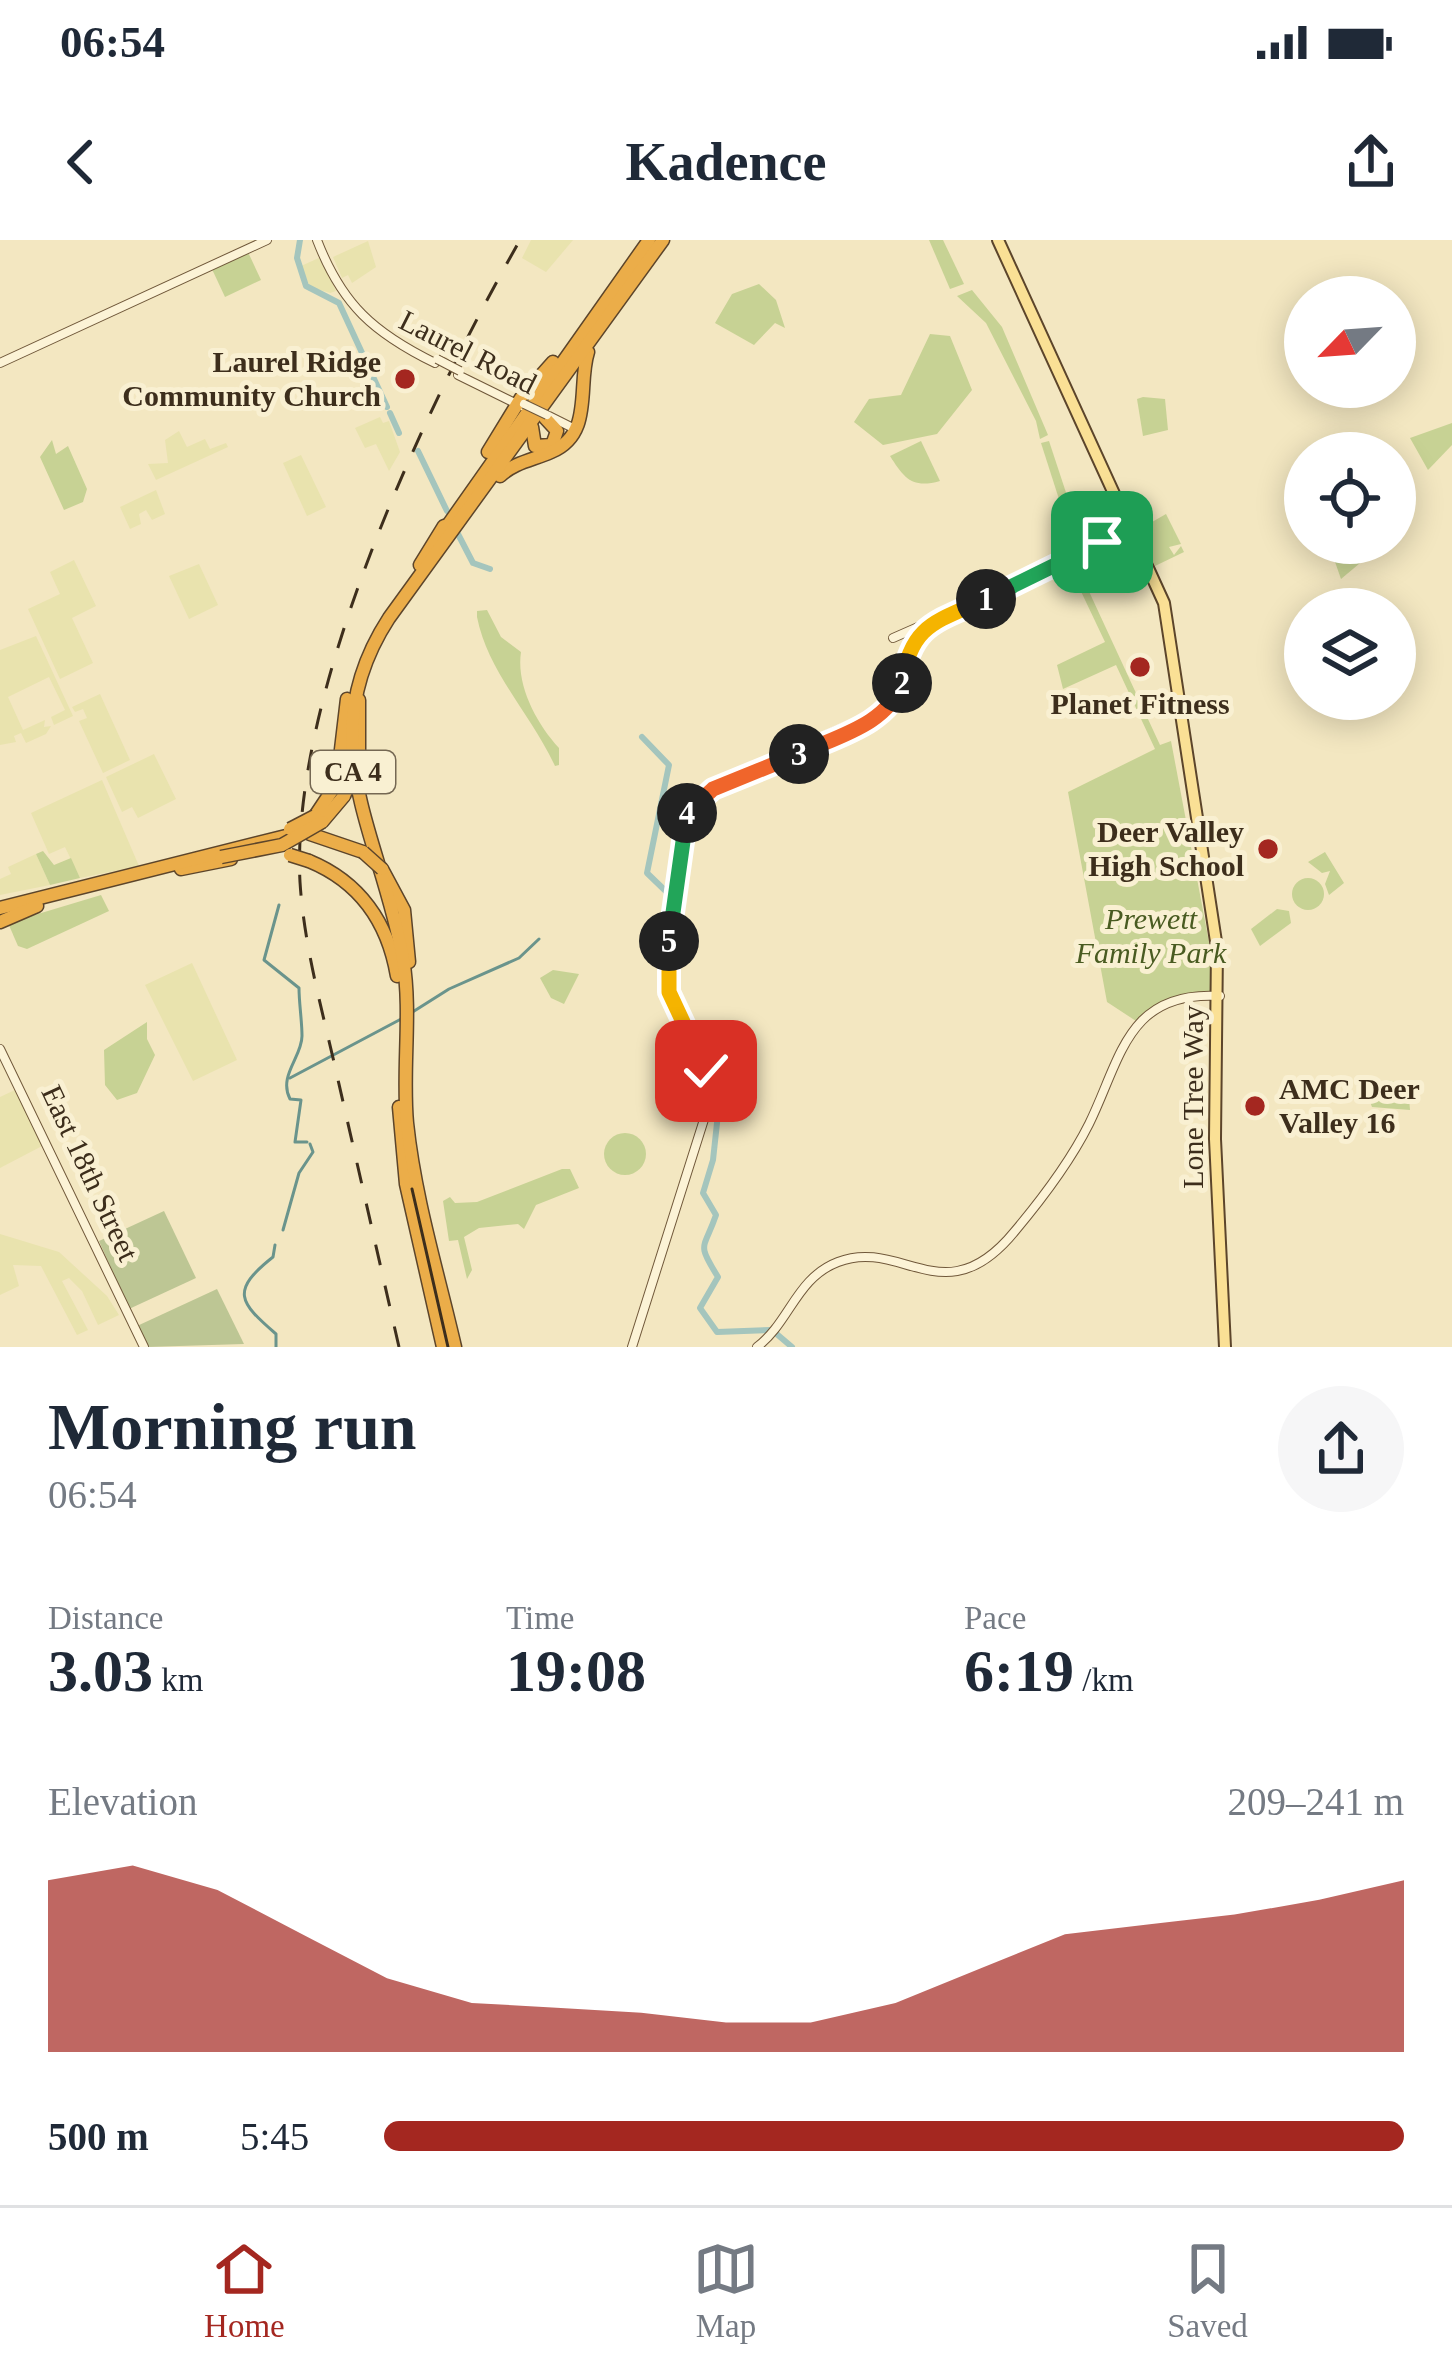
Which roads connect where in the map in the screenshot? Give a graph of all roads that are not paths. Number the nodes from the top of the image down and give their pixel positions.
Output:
1 (263, 240) edge
2 (320, 240) edge
3 (649, 240) edge
4 (663, 240) edge
5 (1001, 240) edge
6 (589, 322) junction
7 (604, 322) junction
8 (0, 361) edge
9 (459, 373) junction
10 (519, 406) junction
11 (544, 414) junction
12 (574, 431) junction
13 (463, 505) junction
14 (1132, 527) junction
15 (442, 537) junction
16 (925, 625) junction
17 (892, 638) dead end
18 (371, 650) junction
19 (348, 699) junction
20 (319, 819) junction
21 (290, 832) junction
22 (222, 854) junction
23 (156, 874) junction
24 (671, 899) junction
25 (0, 912) edge
26 (400, 995) junction
27 (1219, 998) junction
28 (406, 1022) junction
29 (0, 1045) edge
30 (671, 1235) junction
31 (670, 1247) junction
32 (1226, 1345) edge
33 (144, 1347) edge
34 (443, 1347) edge
35 (454, 1347) edge
36 (633, 1347) edge
37 (760, 1347) edge

1 - 8 main road
2 - 9 main road, Laurel Road, bridge
3 - 6 highway, CA 4
4 - 7 highway, CA 4
5 - 14 main road, Lone Tree Way
6 - 10 highway
6 - 13 highway, CA 4
7 - 11 highway, CA 4
7 - 12 highway
9 - 10 main road, Laurel Road
9 - 10 main road, Laurel Road
10 - 11 main road, Laurel Road, bridge
10 - 13 highway
11 - 12 main road, Laurel Road
11 - 13 highway, CA 4
12 - 13 highway
13 - 15 highway, CA 4
14 - 16 main road
14 - 24 main road
14 - 27 main road, Lone Tree Way
15 - 18 highway, CA 4
15 - 19 highway, CA 4
16 - 17 main road
16 - 24 main road
18 - 20 highway, bridge
18 - 28 highway, CA 4
19 - 20 highway
19 - 26 highway, CA 4
20 - 21 highway, bridge
20 - 22 highway, bridge
21 - 22 highway
21 - 28 highway, bridge
22 - 23 highway
22 - 25 highway
23 - 25 highway
23 - 26 highway, bridge
24 - 30 main road
24 - 31 main road
26 - 34 highway, CA 4
27 - 32 main road, Lone Tree Way
27 - 37 main road
28 - 35 highway, CA 4
29 - 33 main road, East 18th Street
30 - 31 main road
30 - 36 main road
31 - 36 main road

